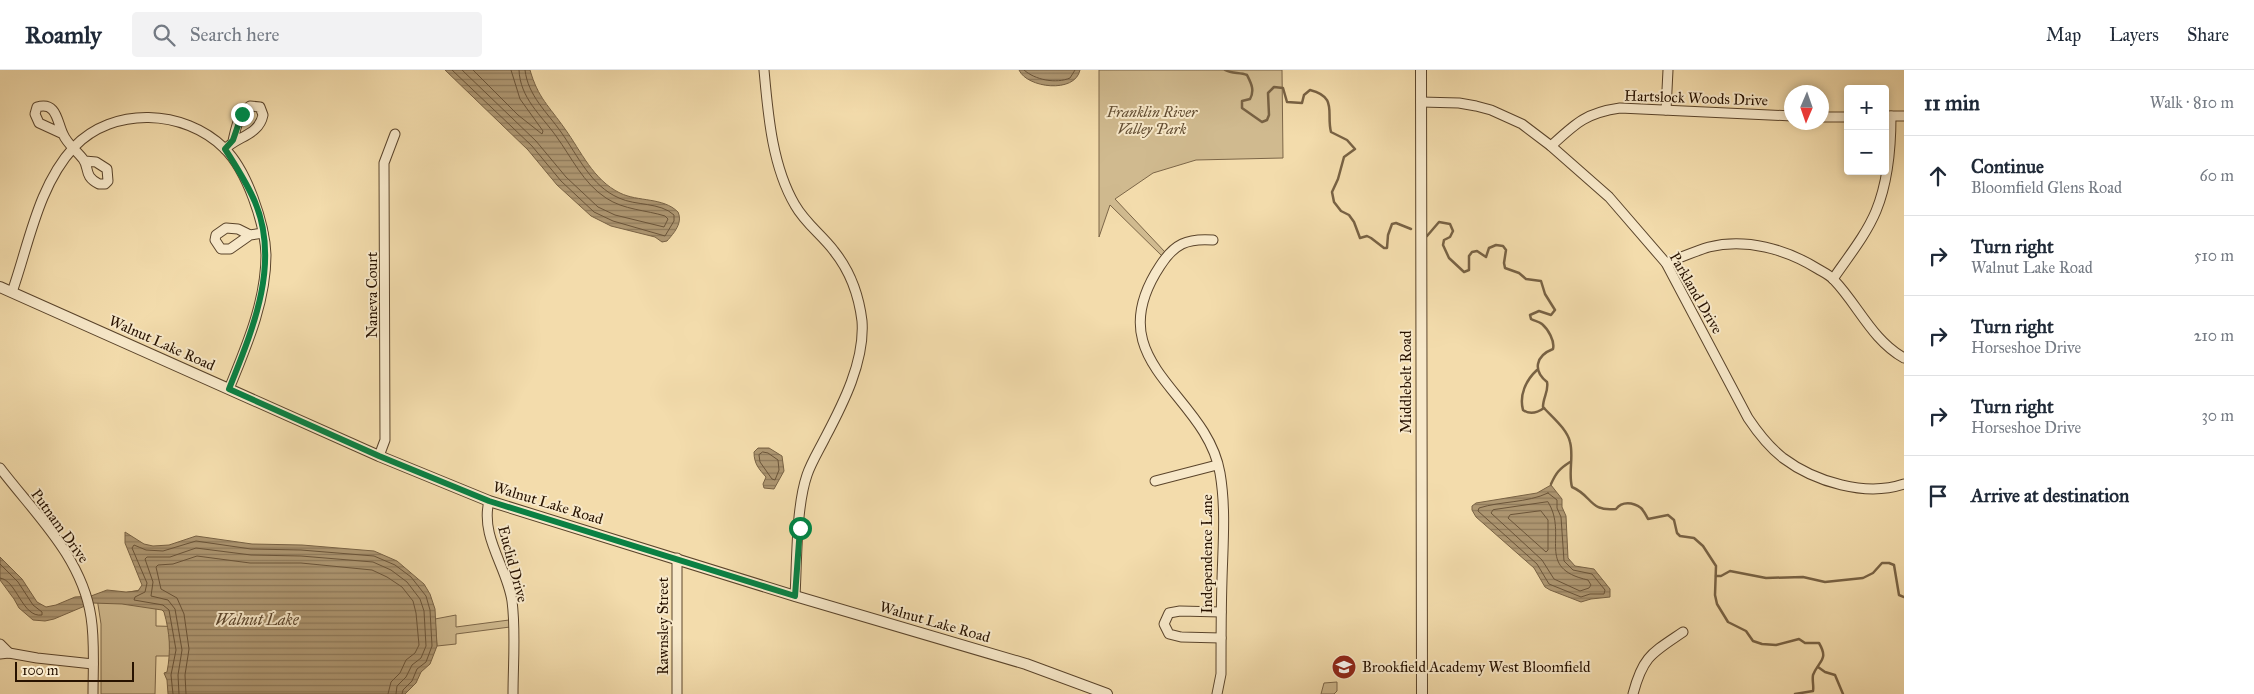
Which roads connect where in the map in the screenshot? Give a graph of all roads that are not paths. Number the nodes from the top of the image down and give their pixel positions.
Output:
1 (764, 70) edge
2 (1421, 70) edge
3 (1668, 70) edge
4 (1421, 102) junction
5 (1666, 110) junction
6 (1784, 116) edge
7 (1889, 116) edge
8 (1904, 116) edge
9 (1829, 117) edge
10 (1844, 117) edge
11 (1888, 130) edge
12 (63, 134) dead end
13 (395, 134) dead end
14 (233, 140) dead end
15 (1551, 146) junction
16 (74, 148) junction
17 (225, 149) junction
18 (85, 161) dead end
19 (263, 233) junction
20 (250, 235) dead end
21 (1213, 240) dead end
22 (1666, 263) junction
23 (1833, 278) junction
24 (0, 287) edge
25 (12, 292) junction
26 (1904, 358) edge
27 (229, 389) junction
28 (379, 456) junction
29 (1217, 465) junction
30 (0, 468) edge
31 (1155, 481) dead end
32 (1904, 484) edge
33 (489, 501) junction
34 (677, 558) junction
35 (795, 596) junction
36 (1222, 612) junction
37 (1683, 632) dead end
38 (1220, 638) junction
39 (0, 644) edge
40 (5, 653) edge
41 (93, 664) junction
42 (93, 694) edge
43 (513, 694) edge
44 (677, 694) edge
45 (1107, 694) edge
46 (1216, 694) edge
47 (1422, 694) edge
48 (1633, 694) edge

1 - 35 street
2 - 4 street, Middlebelt Road
3 - 5 street
4 - 15 street, Parkland Drive
4 - 47 street, Middlebelt Road
5 - 6 street, Hartslock Woods Drive
5 - 15 street, Hartslock Woods Drive
7 - 8 street
9 - 10 street
11 - 23 street
12 - 16 street
13 - 28 street, Naneva Court
14 - 17 street
15 - 22 street, Parkland Drive
16 - 17 street
16 - 18 street
16 - 25 street
17 - 19 street
19 - 20 street
19 - 27 street
21 - 29 street, Independence Lane
22 - 23 street
22 - 32 street, Parkland Drive
23 - 26 street
24 - 25 street, Walnut Lake Road
25 - 27 street, Walnut Lake Road
27 - 28 street, Walnut Lake Road
28 - 33 street, Walnut Lake Road
29 - 31 street
29 - 36 street, Independence Lane
30 - 41 street, Putnam Drive
33 - 34 street, Walnut Lake Road
33 - 43 street, Euclid Drive
34 - 35 street, Walnut Lake Road
34 - 44 street, Rawnsley Street
35 - 45 street, Walnut Lake Road
36 - 38 street, Independence Lane
36 - 38 street
37 - 48 street
38 - 46 street, Independence Lane
39 - 40 street
40 - 41 street
41 - 42 street, Putnam Drive

